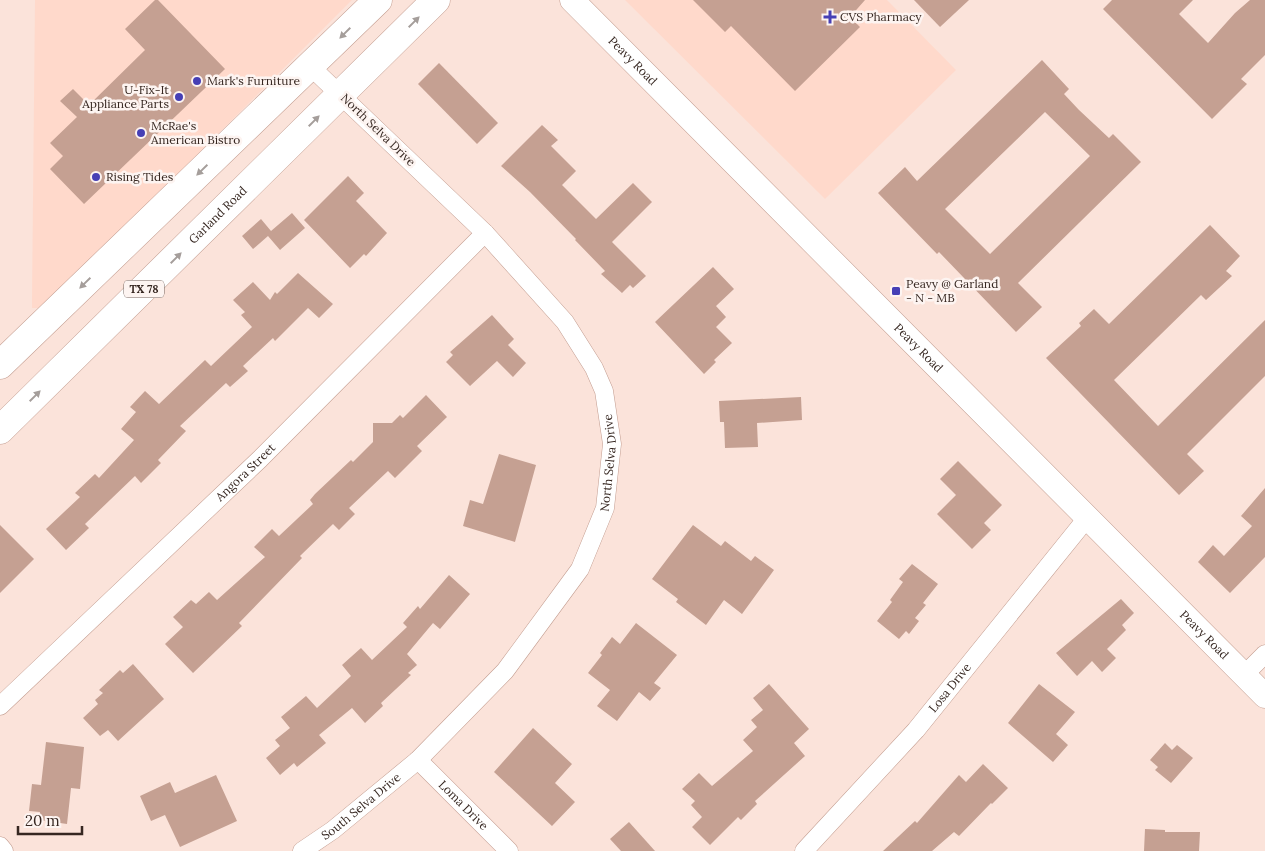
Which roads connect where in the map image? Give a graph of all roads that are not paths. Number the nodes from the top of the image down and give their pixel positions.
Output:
1 (378, 0) edge
2 (436, 0) edge
3 (572, 0) edge
4 (311, 67) junction
5 (341, 95) junction
6 (485, 233) junction
7 (0, 365) edge
8 (0, 430) edge
9 (1087, 518) junction
10 (1265, 654) edge
11 (1244, 675) junction
12 (1265, 696) edge
13 (0, 706) edge
14 (418, 760) junction
15 (0, 846) edge
16 (4, 851) edge
17 (302, 851) edge
18 (509, 851) edge
19 (804, 851) edge

1 -> 4 main road
5 -> 2 main road, Garland Road / TX 78
3 - 9 street, Peavy Road
4 - 5 street, North Selva Drive
4 -> 7 main road
5 - 6 street, North Selva Drive
8 -> 5 main road, Garland Road / TX 78
6 - 13 street, Angora Street
6 - 14 street, North Selva Drive
9 - 11 street, Peavy Road
9 - 19 street, Losa Drive
10 - 11 street
11 - 12 street, Peavy Road
14 - 17 street, South Selva Drive
14 - 18 street, Loma Drive
15 - 16 street

